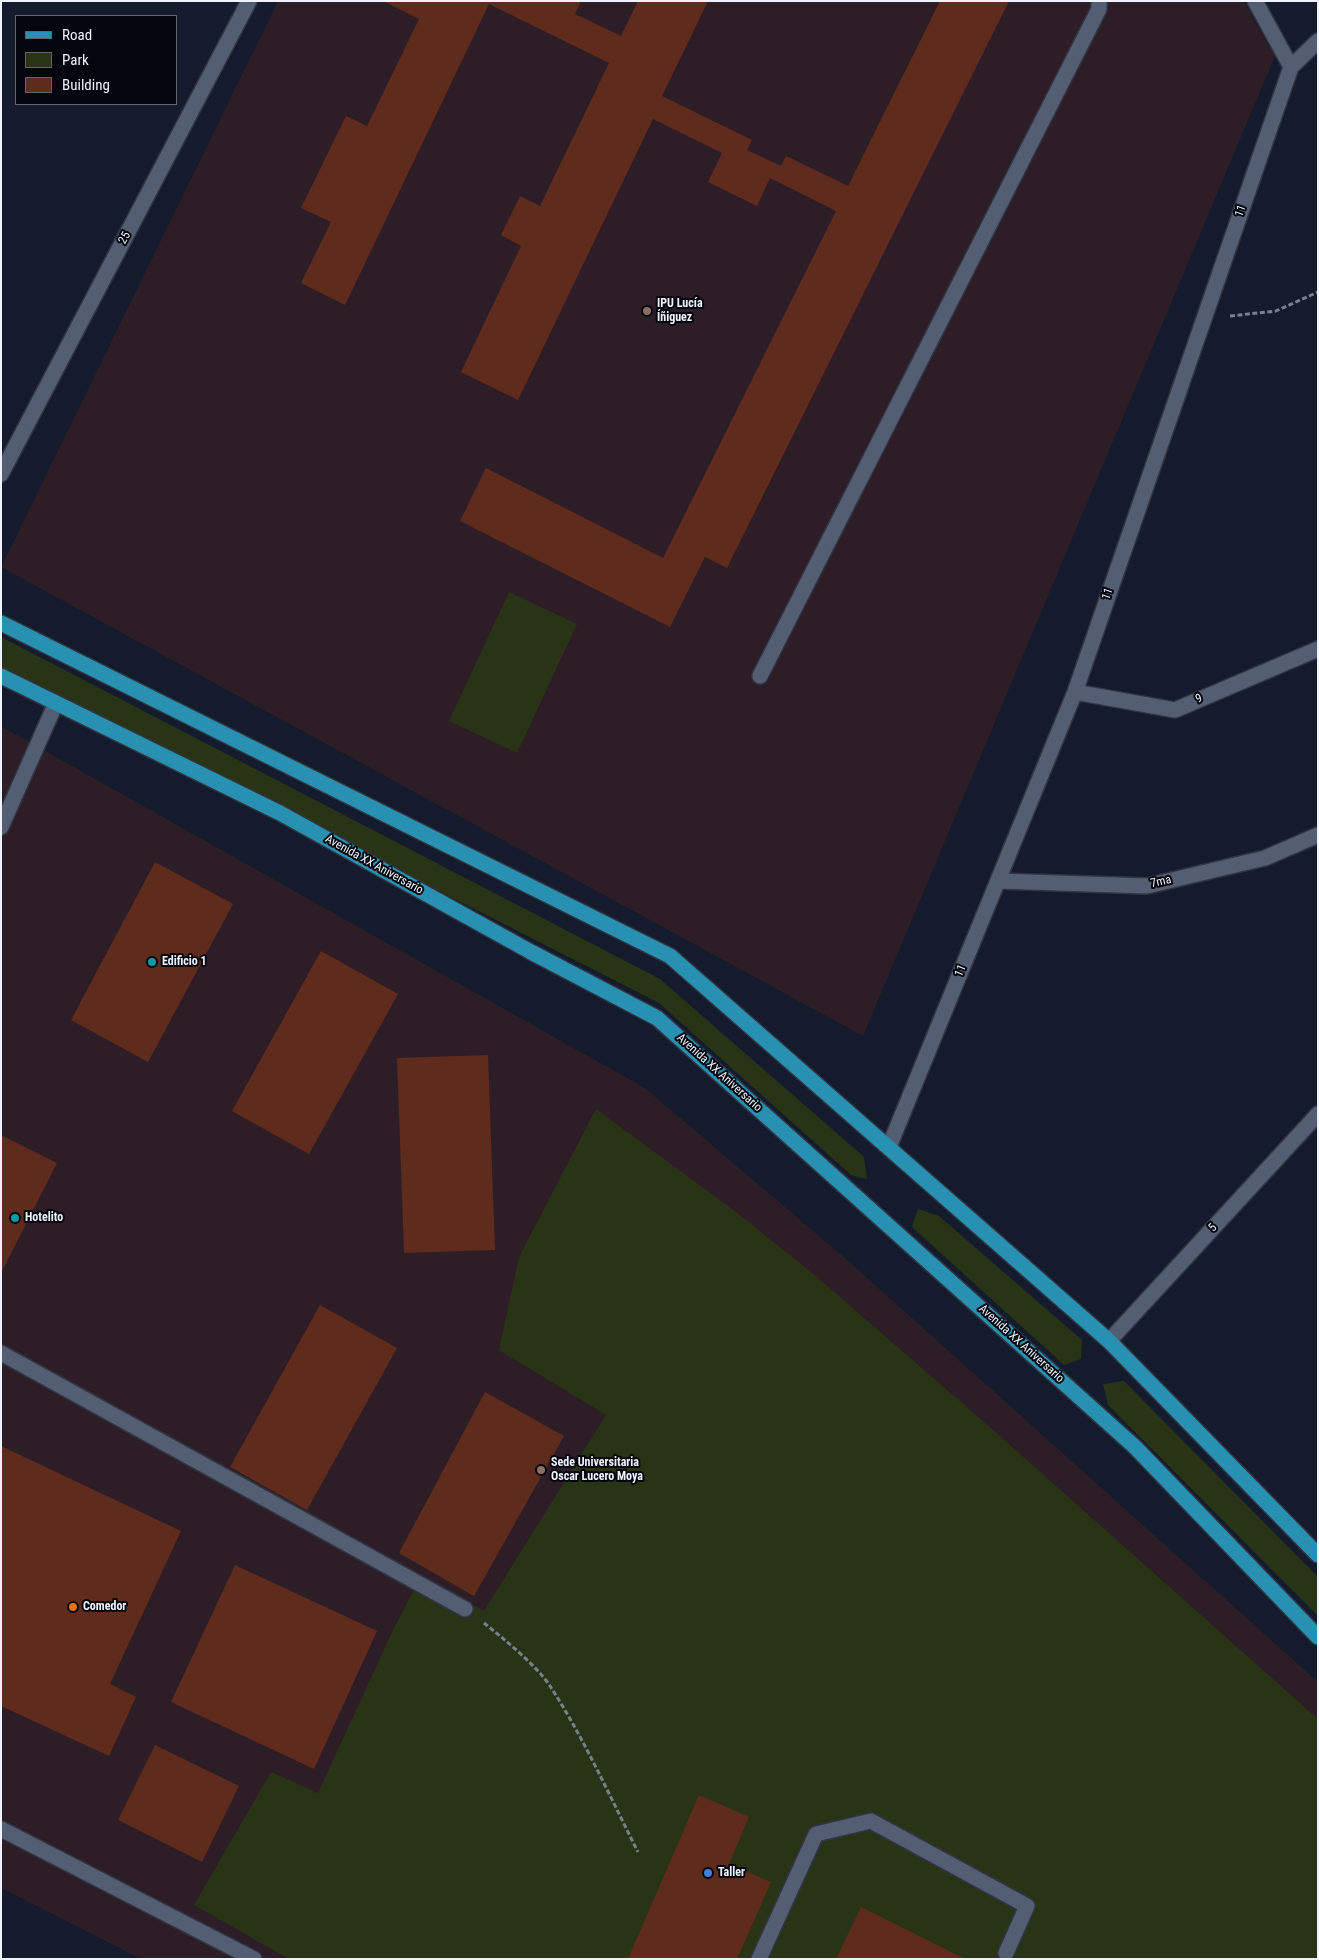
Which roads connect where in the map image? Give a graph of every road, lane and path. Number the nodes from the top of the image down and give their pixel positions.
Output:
1 (249, 1) edge
2 (1099, 1) edge
3 (1255, 1) edge
4 (1318, 41) edge
5 (1291, 67) junction
6 (1318, 292) edge
7 (1204, 318) junction
8 (1, 474) edge
9 (1, 623) edge
10 (1318, 649) edge
11 (1, 676) edge
12 (760, 676) dead end
13 (1075, 692) junction
14 (56, 702) junction
15 (1, 827) edge
16 (1318, 835) edge
17 (998, 881) junction
18 (1318, 1114) edge
19 (889, 1147) junction
20 (1109, 1341) junction
21 (1, 1353) edge
22 (1318, 1555) edge
23 (465, 1608) joint
24 (1318, 1637) edge
25 (1, 1829) edge
26 (638, 1852) dead end
27 (1006, 1953) dead end
28 (254, 1959) edge
29 (759, 1959) edge

1 - 8 street, 25
2 - 12 street
3 - 5 street
4 - 5 street, 11
5 - 7 street, 11
6 - 7 path
7 - 13 street, 11
9 - 19 main road
10 - 13 street, 9
11 - 14 main road, Avenida XX Aniversario
13 - 17 street, 11
14 - 15 street
14 - 24 main road, Avenida XX Aniversario
16 - 17 street, 7ma
17 - 19 street, 11
18 - 20 street, 5
19 - 20 main road
20 - 22 main road
21 - 23 street
23 - 26 path
25 - 28 street
27 - 29 street

